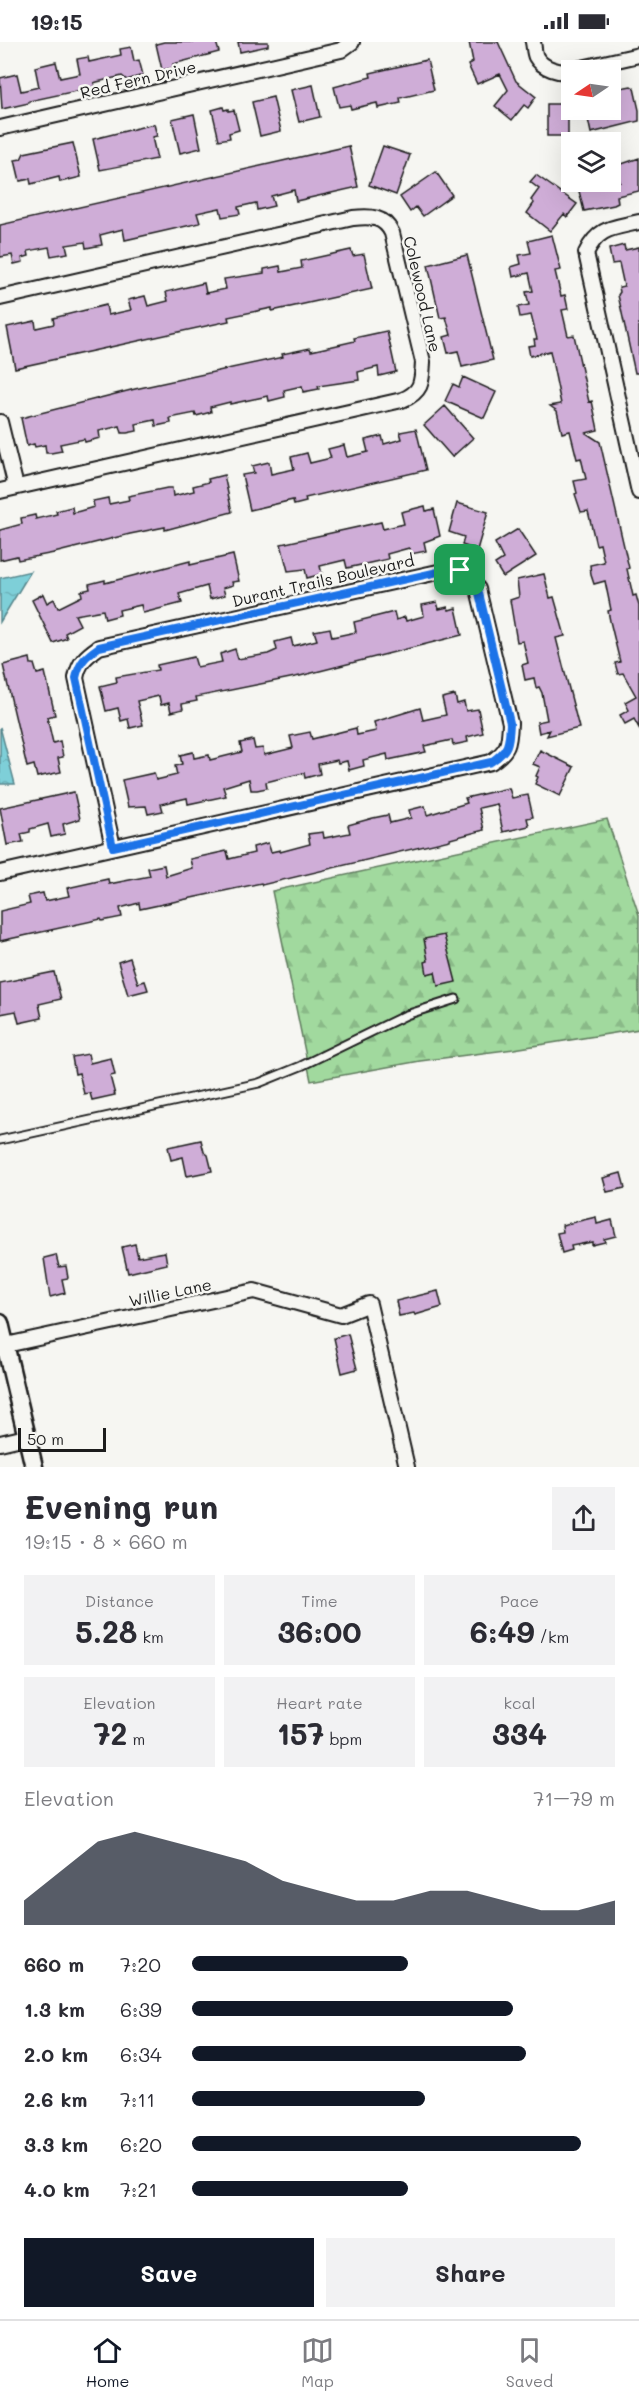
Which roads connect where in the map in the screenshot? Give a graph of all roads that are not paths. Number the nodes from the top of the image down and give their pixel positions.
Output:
1 (352, 42) edge
2 (533, 42) edge
3 (639, 55) edge
4 (618, 60) edge
5 (561, 71) edge
6 (0, 128) edge
7 (639, 222) edge
8 (0, 298) edge
9 (0, 422) edge
10 (16, 487) junction
11 (0, 491) edge
12 (639, 492) edge
13 (113, 847) junction
14 (0, 873) edge
15 (456, 999) dead end
16 (0, 1140) edge
17 (0, 1323) edge
18 (6, 1346) junction
19 (26, 1437) junction
20 (0, 1443) edge
21 (34, 1467) edge
22 (407, 1467) edge

1 - 6 street, Red Fern Drive
2 - 5 street
3 - 4 street
7 - 12 street
8 - 10 street, Colewood Lane
9 - 10 street
10 - 11 street, Colewood Lane
13 - 13 street, Durant Trails Boulevard
13 - 14 street, Durant Trails Boulevard
15 - 16 lane
17 - 18 street
18 - 19 street
18 - 22 street, Willie Lane
19 - 20 street
19 - 21 street

